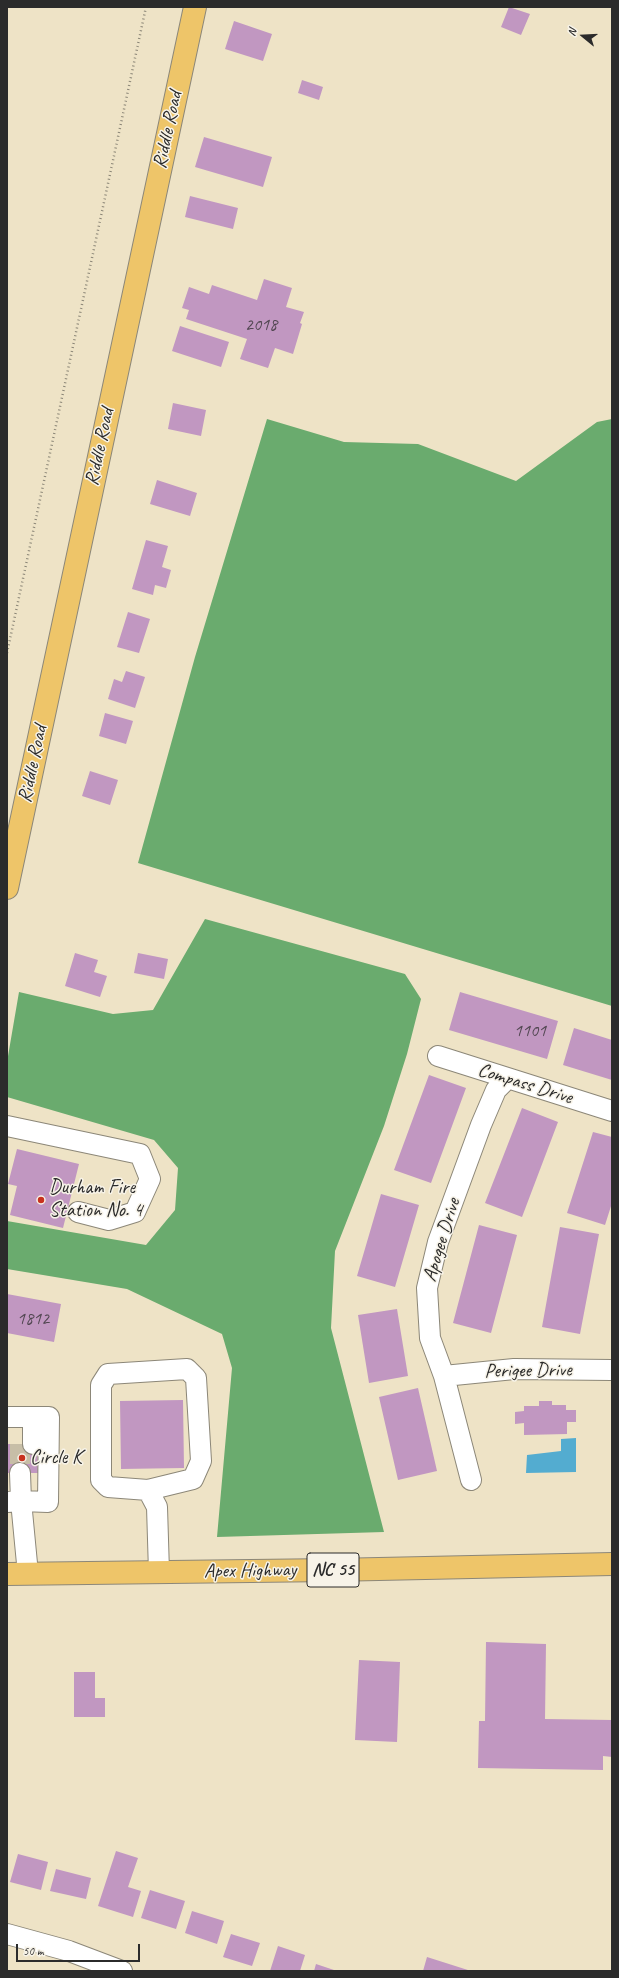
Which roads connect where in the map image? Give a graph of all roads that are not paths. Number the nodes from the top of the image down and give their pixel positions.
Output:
1 (195, 7) edge
2 (14, 822) edge
3 (7, 888) edge
4 (438, 1056) dead end
5 (507, 1079) junction
6 (612, 1111) edge
7 (7, 1126) edge
8 (78, 1212) dead end
9 (612, 1370) edge
10 (444, 1376) junction
11 (20, 1417) edge
12 (26, 1444) tunnel mouth
13 (27, 1473) tunnel mouth
14 (472, 1480) dead end
15 (148, 1490) junction
16 (21, 1502) edge
17 (612, 1564) edge
18 (160, 1572) junction
19 (7, 1574) edge
20 (28, 1574) junction
21 (7, 1934) edge
22 (122, 1971) edge

1 - 2 main road, Riddle Road
2 - 3 main road, Riddle Road
4 - 5 street, Compass Drive
5 - 6 street, Compass Drive
5 - 10 street, Apogee Drive
7 - 8 street
9 - 10 street, Perigee Drive
10 - 14 street, Apogee Drive
11 - 12 street
11 - 16 street
13 - 16 street
15 - 15 street
15 - 18 street
16 - 20 street
17 - 18 main road, Apex Highway / NC 55
18 - 20 main road, Apex Highway / NC 55
19 - 20 main road, Apex Highway / NC 55
21 - 22 street

